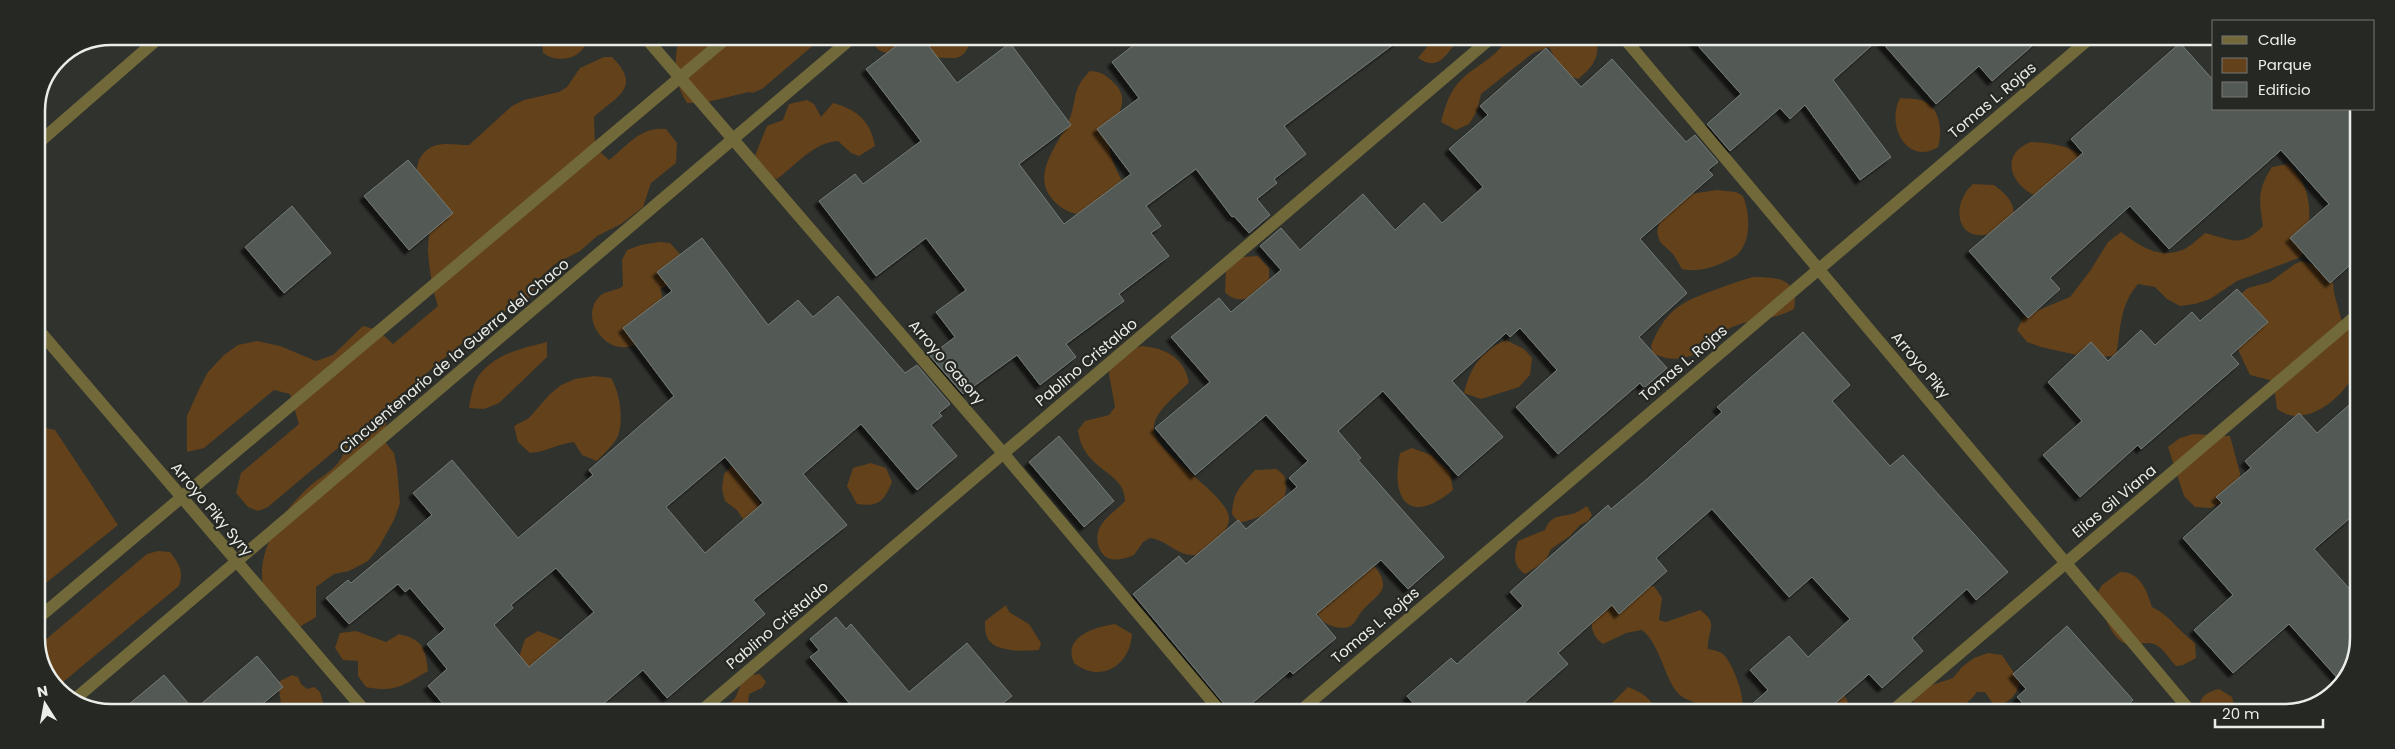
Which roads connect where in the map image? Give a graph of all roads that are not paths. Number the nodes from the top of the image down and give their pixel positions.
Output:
1 (151, 45) edge
2 (652, 45) edge
3 (719, 45) edge
4 (845, 45) edge
5 (1483, 45) edge
6 (1630, 45) edge
7 (2082, 45) edge
8 (680, 78) junction
9 (45, 137) edge
10 (734, 139) junction
11 (1819, 269) junction
12 (2350, 321) edge
13 (45, 338) edge
14 (1003, 453) junction
15 (181, 497) junction
16 (236, 562) junction
17 (2066, 563) junction
18 (45, 612) edge
19 (79, 696) edge
20 (359, 704) edge
21 (709, 704) edge
22 (1213, 704) edge
23 (1308, 704) edge
24 (1900, 704) edge
25 (2184, 704) edge

1 - 9 street
2 - 8 street, Arroyo Gasory
3 - 8 street
4 - 10 street, Cincuentenario de la Guerra del Chaco
5 - 14 street, Pablino Cristaldo
6 - 11 street, Arroyo Piky
7 - 11 street, Tomas L. Rojas
8 - 10 street, Arroyo Gasory
8 - 15 street
10 - 14 street, Arroyo Gasory
10 - 16 street, Cincuentenario de la Guerra del Chaco
11 - 17 street, Arroyo Piky
11 - 23 street, Tomas L. Rojas
12 - 17 street, Elias Gil Viana
13 - 15 street, Arroyo Piky Syry
14 - 21 street, Pablino Cristaldo
14 - 22 street, Arroyo Gasory
15 - 16 street, Arroyo Piky Syry
15 - 18 street
16 - 19 street, Cincuentenario de la Guerra del Chaco
16 - 20 street, Arroyo Piky Syry
17 - 24 street, Elias Gil Viana
17 - 25 street, Arroyo Piky

